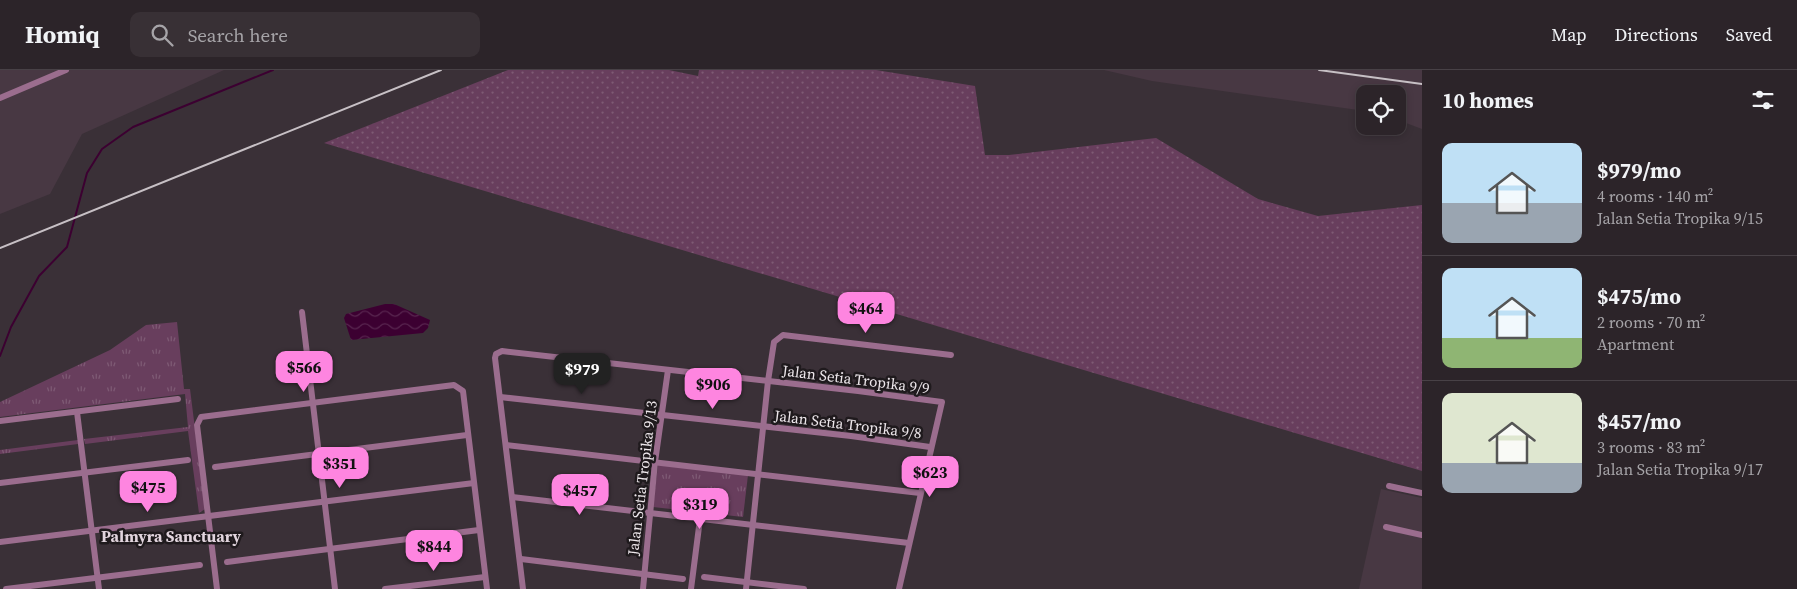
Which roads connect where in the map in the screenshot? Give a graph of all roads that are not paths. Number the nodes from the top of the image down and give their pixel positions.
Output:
1 (66, 70) edge
2 (0, 98) edge
3 (302, 312) dead end
4 (951, 355) dead end
5 (668, 370) junction
6 (768, 381) junction
7 (500, 397) junction
8 (178, 399) dead end
9 (314, 403) junction
10 (77, 412) junction
11 (661, 415) junction
12 (0, 421) edge
13 (763, 426) junction
14 (468, 435) junction
15 (506, 445) junction
16 (930, 447) junction
17 (320, 454) junction
18 (188, 460) dead end
19 (655, 462) junction
20 (214, 467) dead end
21 (84, 473) junction
22 (757, 474) junction
23 (0, 483) edge
24 (474, 483) junction
25 (1390, 486) dead end
26 (920, 493) junction
27 (1422, 494) edge
28 (512, 497) junction
29 (325, 502) junction
30 (651, 514) junction
31 (208, 516) junction
32 (700, 519) junction
33 (752, 524) junction
34 (1386, 527) dead end
35 (480, 530) junction
36 (91, 531) junction
37 (1422, 535) edge
38 (0, 542) edge
39 (909, 543) junction
40 (330, 549) junction
41 (521, 559) junction
42 (227, 562) dead end
43 (200, 565) dead end
44 (644, 574) junction
45 (485, 577) junction
46 (704, 577) dead end
47 (97, 578) junction
48 (683, 579) dead end
49 (747, 586) edge
50 (6, 589) edge
51 (99, 589) edge
52 (217, 589) edge
53 (335, 589) edge
54 (385, 589) edge
55 (487, 589) edge
56 (523, 589) edge
57 (643, 589) edge
58 (691, 589) edge
59 (804, 589) edge
60 (899, 589) edge

1 - 2 street
3 - 9 street
4 - 6 street
5 - 6 street, Jalan Setia Tropika 9/9
5 - 7 street, Jalan Setia Tropika 9/9
5 - 11 street, Jalan Setia Tropika 9/13
6 - 13 street
6 - 16 street, Jalan Setia Tropika 9/9
7 - 11 street, Jalan Setia Tropika 9/8
7 - 15 street
8 - 10 street
9 - 14 street
9 - 17 street
9 - 31 street
10 - 12 street
10 - 21 street
11 - 13 street, Jalan Setia Tropika 9/8
11 - 19 street, Jalan Setia Tropika 9/13
13 - 16 street, Jalan Setia Tropika 9/8
13 - 22 street
14 - 17 street
14 - 24 street
15 - 19 street
15 - 28 street
16 - 26 street
17 - 20 street
17 - 29 street
18 - 21 street
19 - 22 street
19 - 30 street, Jalan Setia Tropika 9/13
21 - 23 street
21 - 36 street
22 - 26 street
22 - 33 street
24 - 29 street
24 - 35 street
25 - 27 street
26 - 39 street
28 - 30 street
28 - 41 street
29 - 31 street
29 - 40 street
30 - 32 street
30 - 44 street, Jalan Setia Tropika 9/13
31 - 36 street
31 - 52 street
32 - 33 street
32 - 58 street
33 - 39 street
33 - 49 street
34 - 37 street
35 - 40 street
35 - 45 street
36 - 38 street
36 - 47 street
39 - 60 street
40 - 42 street
40 - 53 street
41 - 44 street
41 - 56 street
43 - 47 street
44 - 48 street
44 - 57 street, Jalan Setia Tropika 9/13
45 - 54 street
45 - 55 street
46 - 49 street
47 - 50 street
47 - 51 street
49 - 59 street

